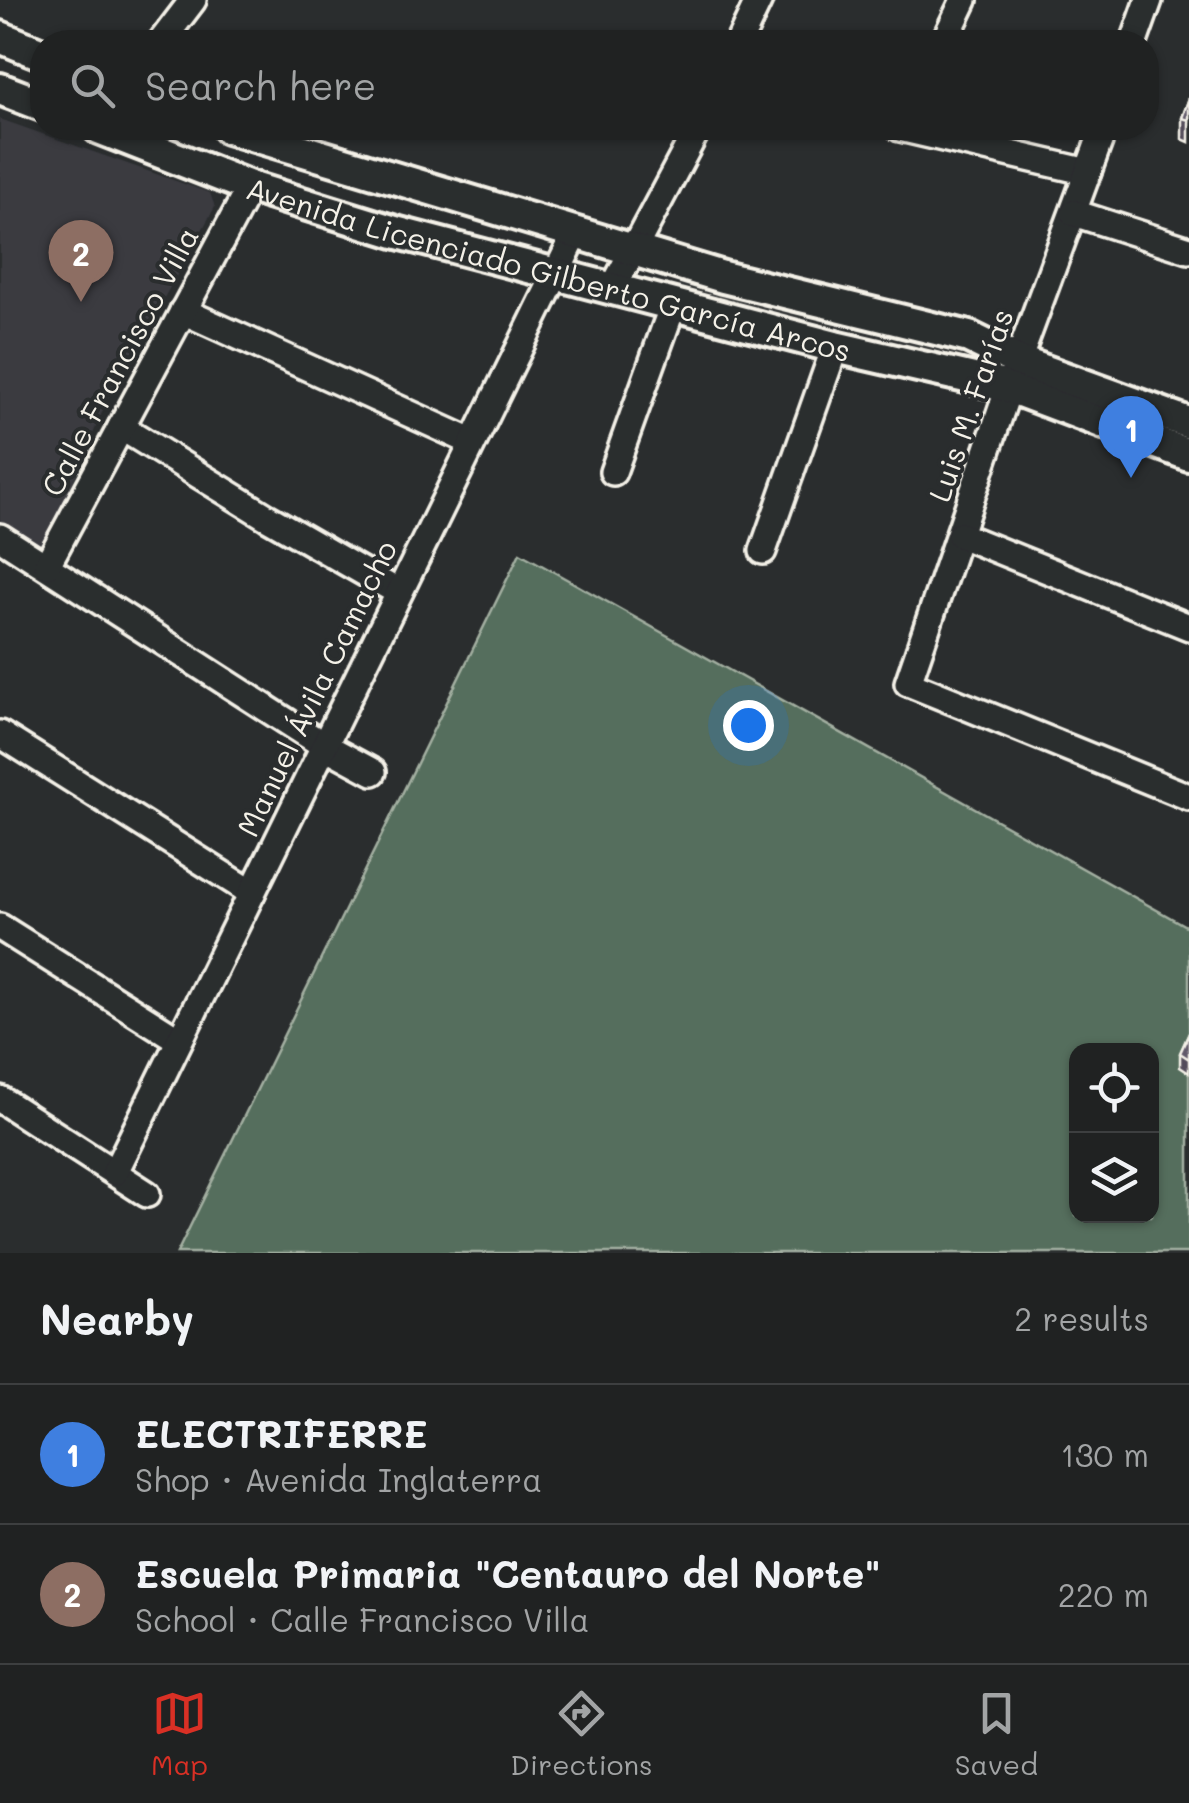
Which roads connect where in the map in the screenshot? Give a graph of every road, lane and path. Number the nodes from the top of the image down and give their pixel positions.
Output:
1 (193, 0) edge
2 (759, 0) edge
3 (964, 0) edge
4 (1148, 0) edge
5 (170, 30) edge
6 (745, 30) edge
7 (950, 30) edge
8 (1138, 30) edge
9 (0, 37) edge
10 (30, 49) edge
11 (0, 89) edge
12 (30, 101) edge
13 (130, 140) edge
14 (268, 140) edge
15 (692, 140) edge
16 (953, 140) edge
17 (1100, 140) edge
18 (1088, 172) junction
19 (250, 187) junction
20 (1074, 212) junction
21 (576, 233) junction
22 (1189, 250) edge
23 (634, 251) junction
24 (555, 273) junction
25 (614, 288) junction
26 (673, 305) junction
27 (183, 311) junction
28 (835, 347) junction
29 (1014, 374) junction
30 (1189, 423) edge
31 (121, 426) junction
32 (472, 442) junction
33 (1189, 455) edge
34 (613, 472) dead end
35 (960, 535) junction
36 (0, 536) edge
37 (763, 550) dead end
38 (46, 566) junction
39 (398, 592) junction
40 (1189, 628) edge
41 (0, 734) edge
42 (326, 746) junction
43 (373, 772) dead end
44 (1189, 797) edge
45 (252, 893) junction
46 (0, 927) edge
47 (179, 1040) junction
48 (0, 1099) edge
49 (115, 1172) junction
50 (147, 1194) dead end

1 - 5 street
2 - 6 street
3 - 7 street
4 - 8 street
9 - 10 street
11 - 12 street
13 - 19 street, Avenida Licenciado Gilberto García Arcos
14 - 21 street, Avenida Licenciado Gilberto García Arcos
15 - 23 street
16 - 18 street
17 - 18 street, Luis M. Farías
18 - 20 street, Luis M. Farías
19 - 24 street, Avenida Licenciado Gilberto García Arcos
19 - 27 street, Calle Francisco Villa
20 - 22 street
20 - 29 street, Luis M. Farías
21 - 23 street, Avenida Licenciado Gilberto García Arcos
21 - 24 street, Manuel Ávila Camacho
23 - 25 street
23 - 29 street, Avenida Licenciado Gilberto García Arcos
24 - 25 street, Avenida Licenciado Gilberto García Arcos
24 - 32 street, Manuel Ávila Camacho
25 - 26 street, Avenida Licenciado Gilberto García Arcos
26 - 28 street, Avenida Licenciado Gilberto García Arcos
26 - 34 street
27 - 31 street, Calle Francisco Villa
27 - 32 street
28 - 29 street, Avenida Licenciado Gilberto García Arcos
28 - 37 street
29 - 30 street
29 - 33 street
29 - 35 street, Luis M. Farías
31 - 38 street, Calle Francisco Villa
31 - 39 street
32 - 39 street, Manuel Ávila Camacho
35 - 40 street
35 - 44 street, Luis M. Farías
36 - 38 street
38 - 42 street
39 - 42 street, Manuel Ávila Camacho
41 - 45 street
42 - 43 street
42 - 45 street, Manuel Ávila Camacho
45 - 47 street, Manuel Ávila Camacho
46 - 47 street
47 - 49 street, Manuel Ávila Camacho
48 - 49 street
49 - 50 street

